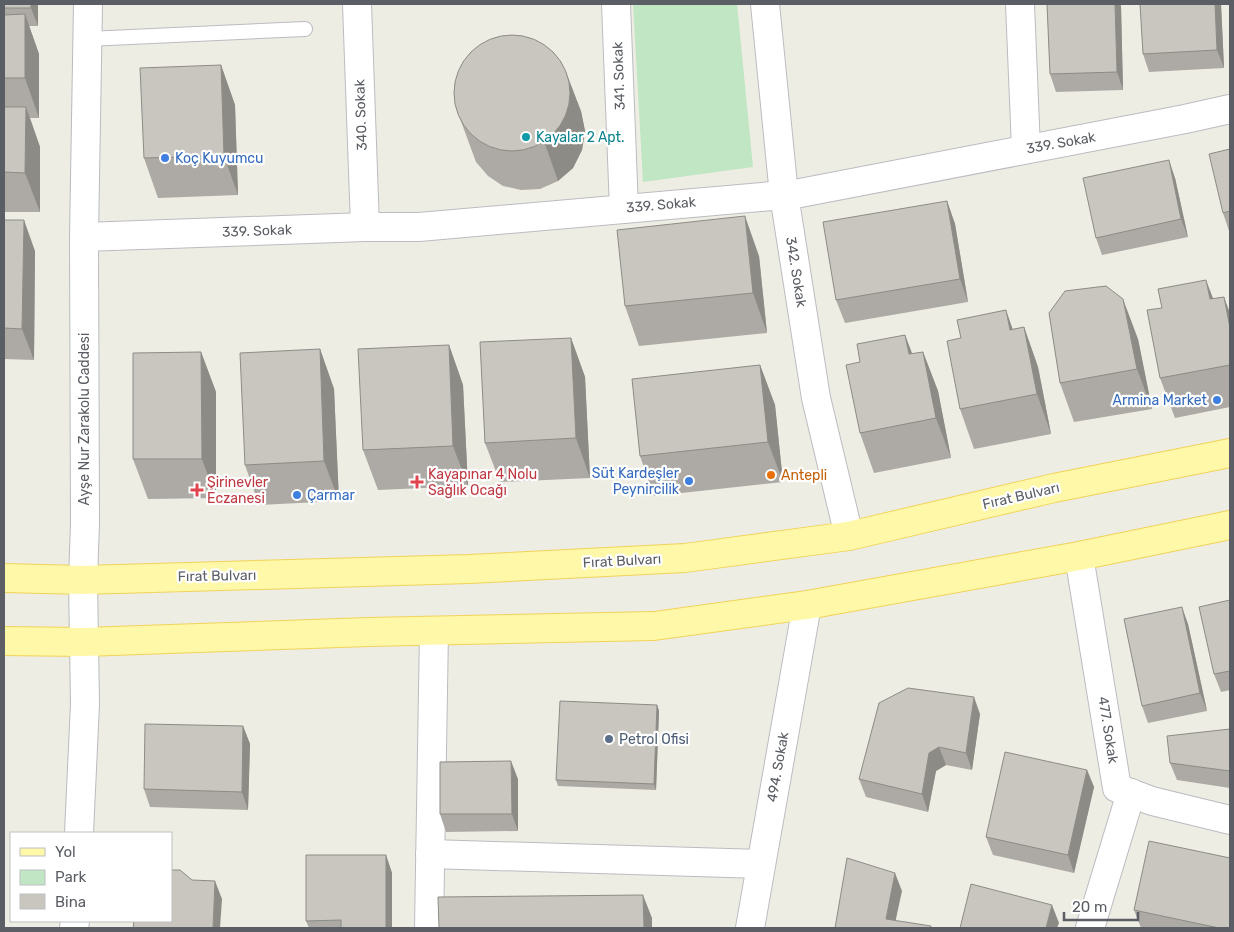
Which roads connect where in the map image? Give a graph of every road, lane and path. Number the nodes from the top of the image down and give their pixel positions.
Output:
1 (88, 4) edge
2 (357, 4) edge
3 (616, 4) edge
4 (765, 4) edge
5 (1020, 4) edge
6 (305, 29) dead end
7 (87, 39) junction
8 (1230, 109) edge
9 (1026, 149) junction
10 (784, 195) junction
11 (624, 209) junction
12 (364, 227) junction
13 (84, 237) junction
14 (1230, 453) edge
15 (1230, 525) edge
16 (849, 536) junction
17 (1080, 556) junction
18 (4, 578) edge
19 (83, 580) junction
20 (807, 605) junction
21 (434, 631) junction
22 (4, 641) edge
23 (84, 642) junction
24 (1131, 793) junction
25 (1230, 820) edge
26 (79, 832) edge
27 (430, 854) junction
28 (761, 864) junction
29 (429, 928) edge
30 (750, 928) edge
31 (1090, 928) edge

1 - 7 street, Ayşe Nur Zarakolu Caddesi
2 - 12 street, 340. Sokak
3 - 11 street, 341. Sokak
4 - 10 street, 342. Sokak
5 - 9 street
6 - 7 lane
7 - 13 street, Ayşe Nur Zarakolu Caddesi
8 - 9 street, 339. Sokak
9 - 10 street, 339. Sokak
10 - 11 street, 339. Sokak
10 - 16 street, 342. Sokak
11 - 12 street, 339. Sokak
12 - 13 street, 339. Sokak
13 - 19 street, Ayşe Nur Zarakolu Caddesi
14 - 16 main road, Fırat Bulvarı
15 - 17 main road
16 - 19 main road, Fırat Bulvarı
17 - 20 main road
17 - 24 street, 477. Sokak
18 - 19 main road, Fırat Bulvarı
19 - 23 street, Ayşe Nur Zarakolu Caddesi
20 - 21 main road
20 - 28 street, 494. Sokak
21 - 23 main road
21 - 27 street
22 - 23 main road
23 - 26 street, Ayşe Nur Zarakolu Caddesi
24 - 25 street, 477. Sokak
24 - 31 street
27 - 28 street
27 - 29 street
28 - 30 street, 494. Sokak

